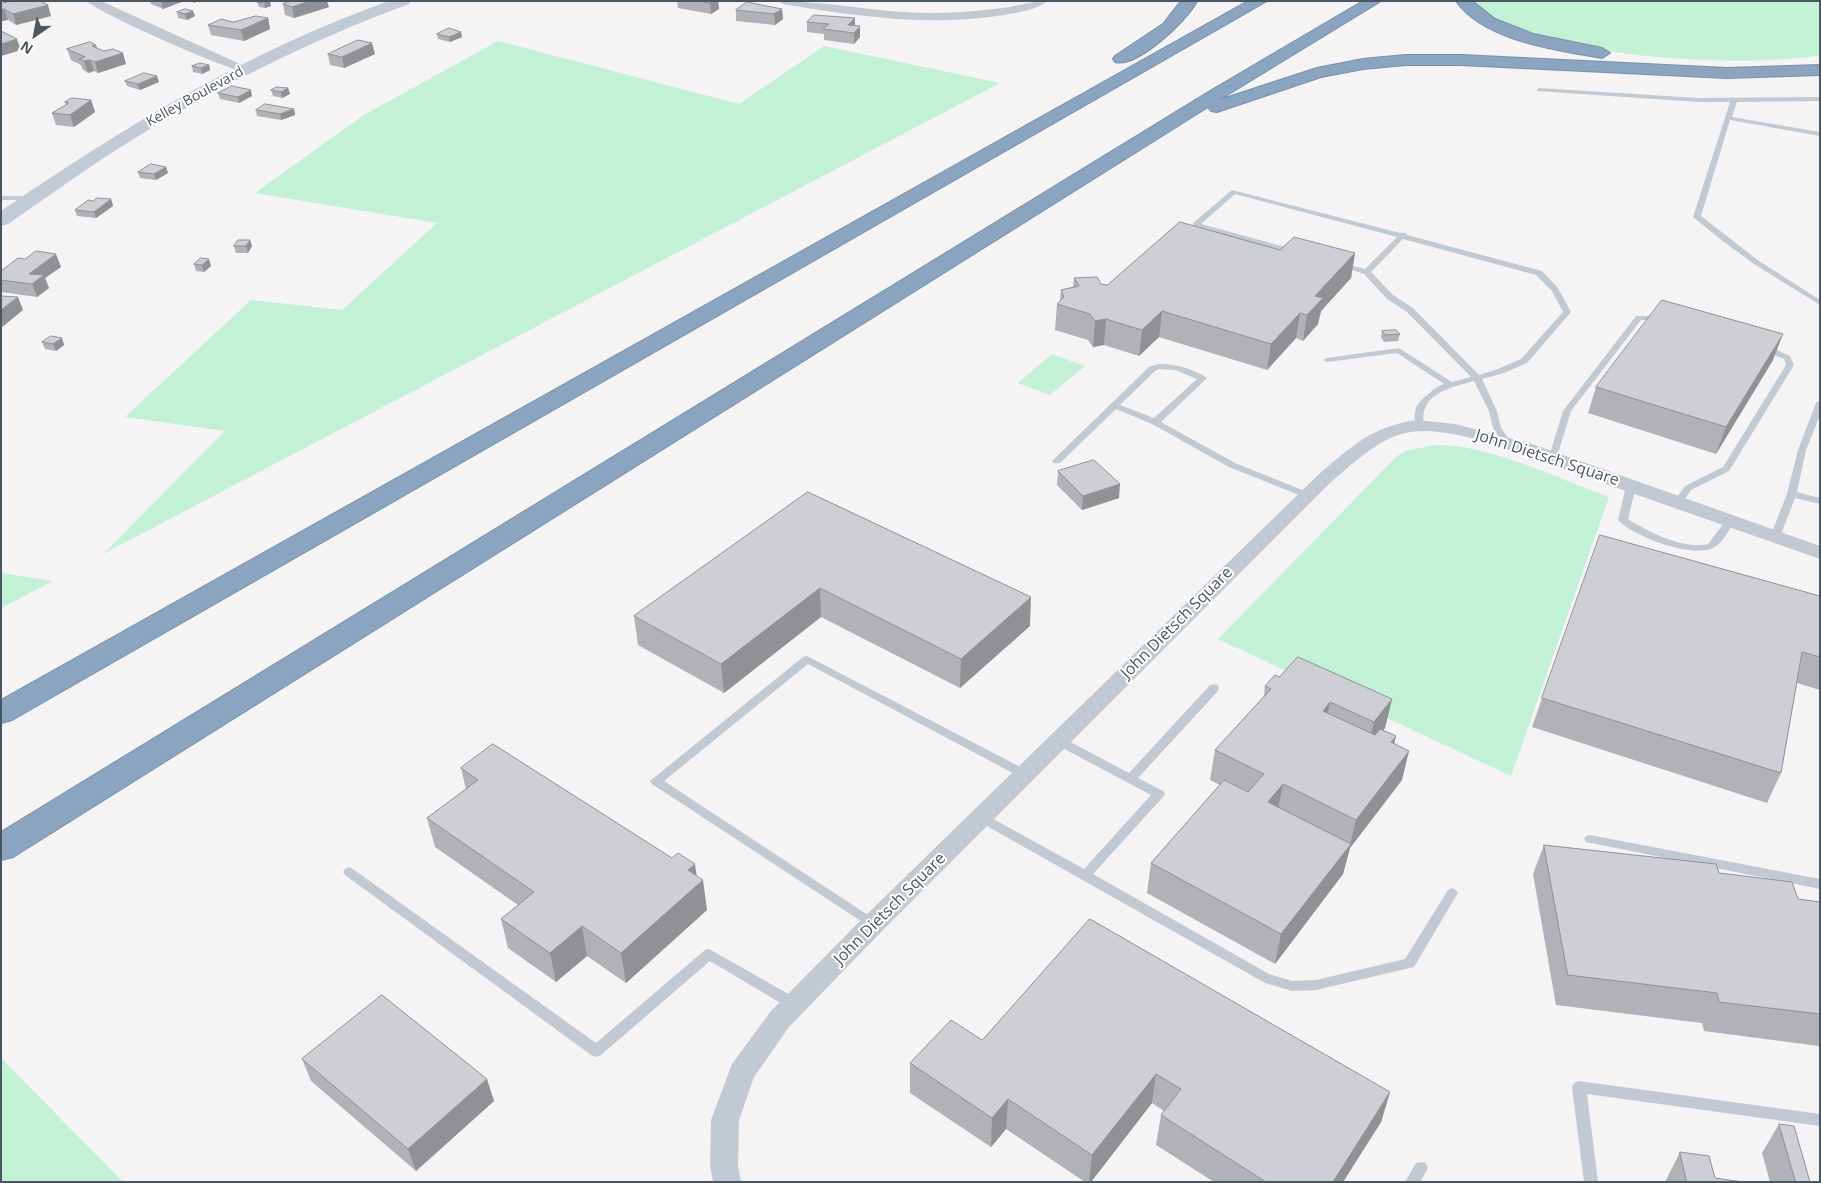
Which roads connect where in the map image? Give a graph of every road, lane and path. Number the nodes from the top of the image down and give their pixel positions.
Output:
1 (404, 1) edge
2 (783, 1) edge
3 (1042, 1) edge
4 (1189, 1) edge
5 (1260, 1) edge
6 (1374, 1) edge
7 (1463, 1) edge
8 (99, 2) edge
9 (1820, 60) edge
10 (245, 69) junction
11 (1820, 70) edge
12 (1539, 90) dead end
13 (1734, 100) junction
14 (1820, 100) edge
15 (1728, 118) junction
16 (1162, 128) junction
17 (1025, 132) junction
18 (1820, 134) edge
19 (1, 198) edge
20 (34, 198) junction
21 (1, 220) edge
22 (1403, 235) junction
23 (1301, 254) edge
24 (1329, 262) edge
25 (1367, 272) junction
26 (1820, 303) edge
27 (1670, 320) edge
28 (1755, 345) edge
29 (1327, 360) dead end
30 (1477, 378) junction
31 (1451, 385) junction
32 (1820, 403) edge
33 (1116, 406) junction
34 (1156, 422) junction
35 (1420, 427) junction
36 (1507, 442) junction
37 (1553, 458) junction
38 (1057, 461) dead end
39 (1631, 486) junction
40 (1792, 494) junction
41 (1307, 495) junction
42 (1820, 501) edge
43 (1678, 503) junction
44 (1730, 521) junction
45 (1775, 537) junction
46 (1820, 553) edge
47 (1214, 688) dead end
48 (1, 713) edge
49 (1059, 742) junction
50 (1026, 775) junction
51 (1130, 779) junction
52 (982, 818) junction
53 (1590, 839) dead end
54 (1, 848) edge
55 (349, 872) dead end
56 (1085, 875) junction
57 (1820, 884) edge
58 (1452, 893) dead end
59 (873, 924) junction
60 (795, 1004) junction
61 (1820, 1120) edge
62 (1421, 1168) dead end
63 (726, 1182) edge
64 (1412, 1182) edge
65 (1591, 1182) edge

1 - 10 main road, Kelley Boulevard
2 - 3 street
4 - 17 highway
5 - 17 highway
6 - 16 highway
7 - 9 highway
8 - 10 street
10 - 20 main road, Kelley Boulevard
11 - 16 highway
12 - 13 lane
13 - 14 lane
13 - 15 lane
15 - 18 lane
15 - 26 lane
16 - 54 highway
17 - 48 highway
19 - 20 lane
20 - 21 main road, Kelley Boulevard
22 - 23 lane
22 - 25 lane
22 - 30 lane
24 - 25 lane
25 - 30 lane
27 - 37 lane
28 - 43 lane
29 - 31 lane
30 - 31 lane
30 - 36 lane
31 - 35 lane
32 - 40 lane
33 - 34 lane
33 - 34 lane
33 - 38 lane
34 - 41 lane
35 - 36 street, John Dietsch Square
35 - 41 street, John Dietsch Square
36 - 37 street, John Dietsch Square
37 - 39 street, John Dietsch Square
39 - 43 street, John Dietsch Square
39 - 44 lane
40 - 42 lane
40 - 45 lane
41 - 49 street, John Dietsch Square
43 - 44 street, John Dietsch Square
44 - 45 street, John Dietsch Square
45 - 46 street, John Dietsch Square
47 - 51 lane
49 - 50 street, John Dietsch Square
49 - 51 lane
50 - 52 street, John Dietsch Square
50 - 59 lane
51 - 56 lane
52 - 56 lane
52 - 59 street, John Dietsch Square
53 - 57 lane
55 - 60 lane
56 - 58 lane
59 - 60 street, John Dietsch Square
60 - 63 street, John Dietsch Square
61 - 65 lane
62 - 64 lane

